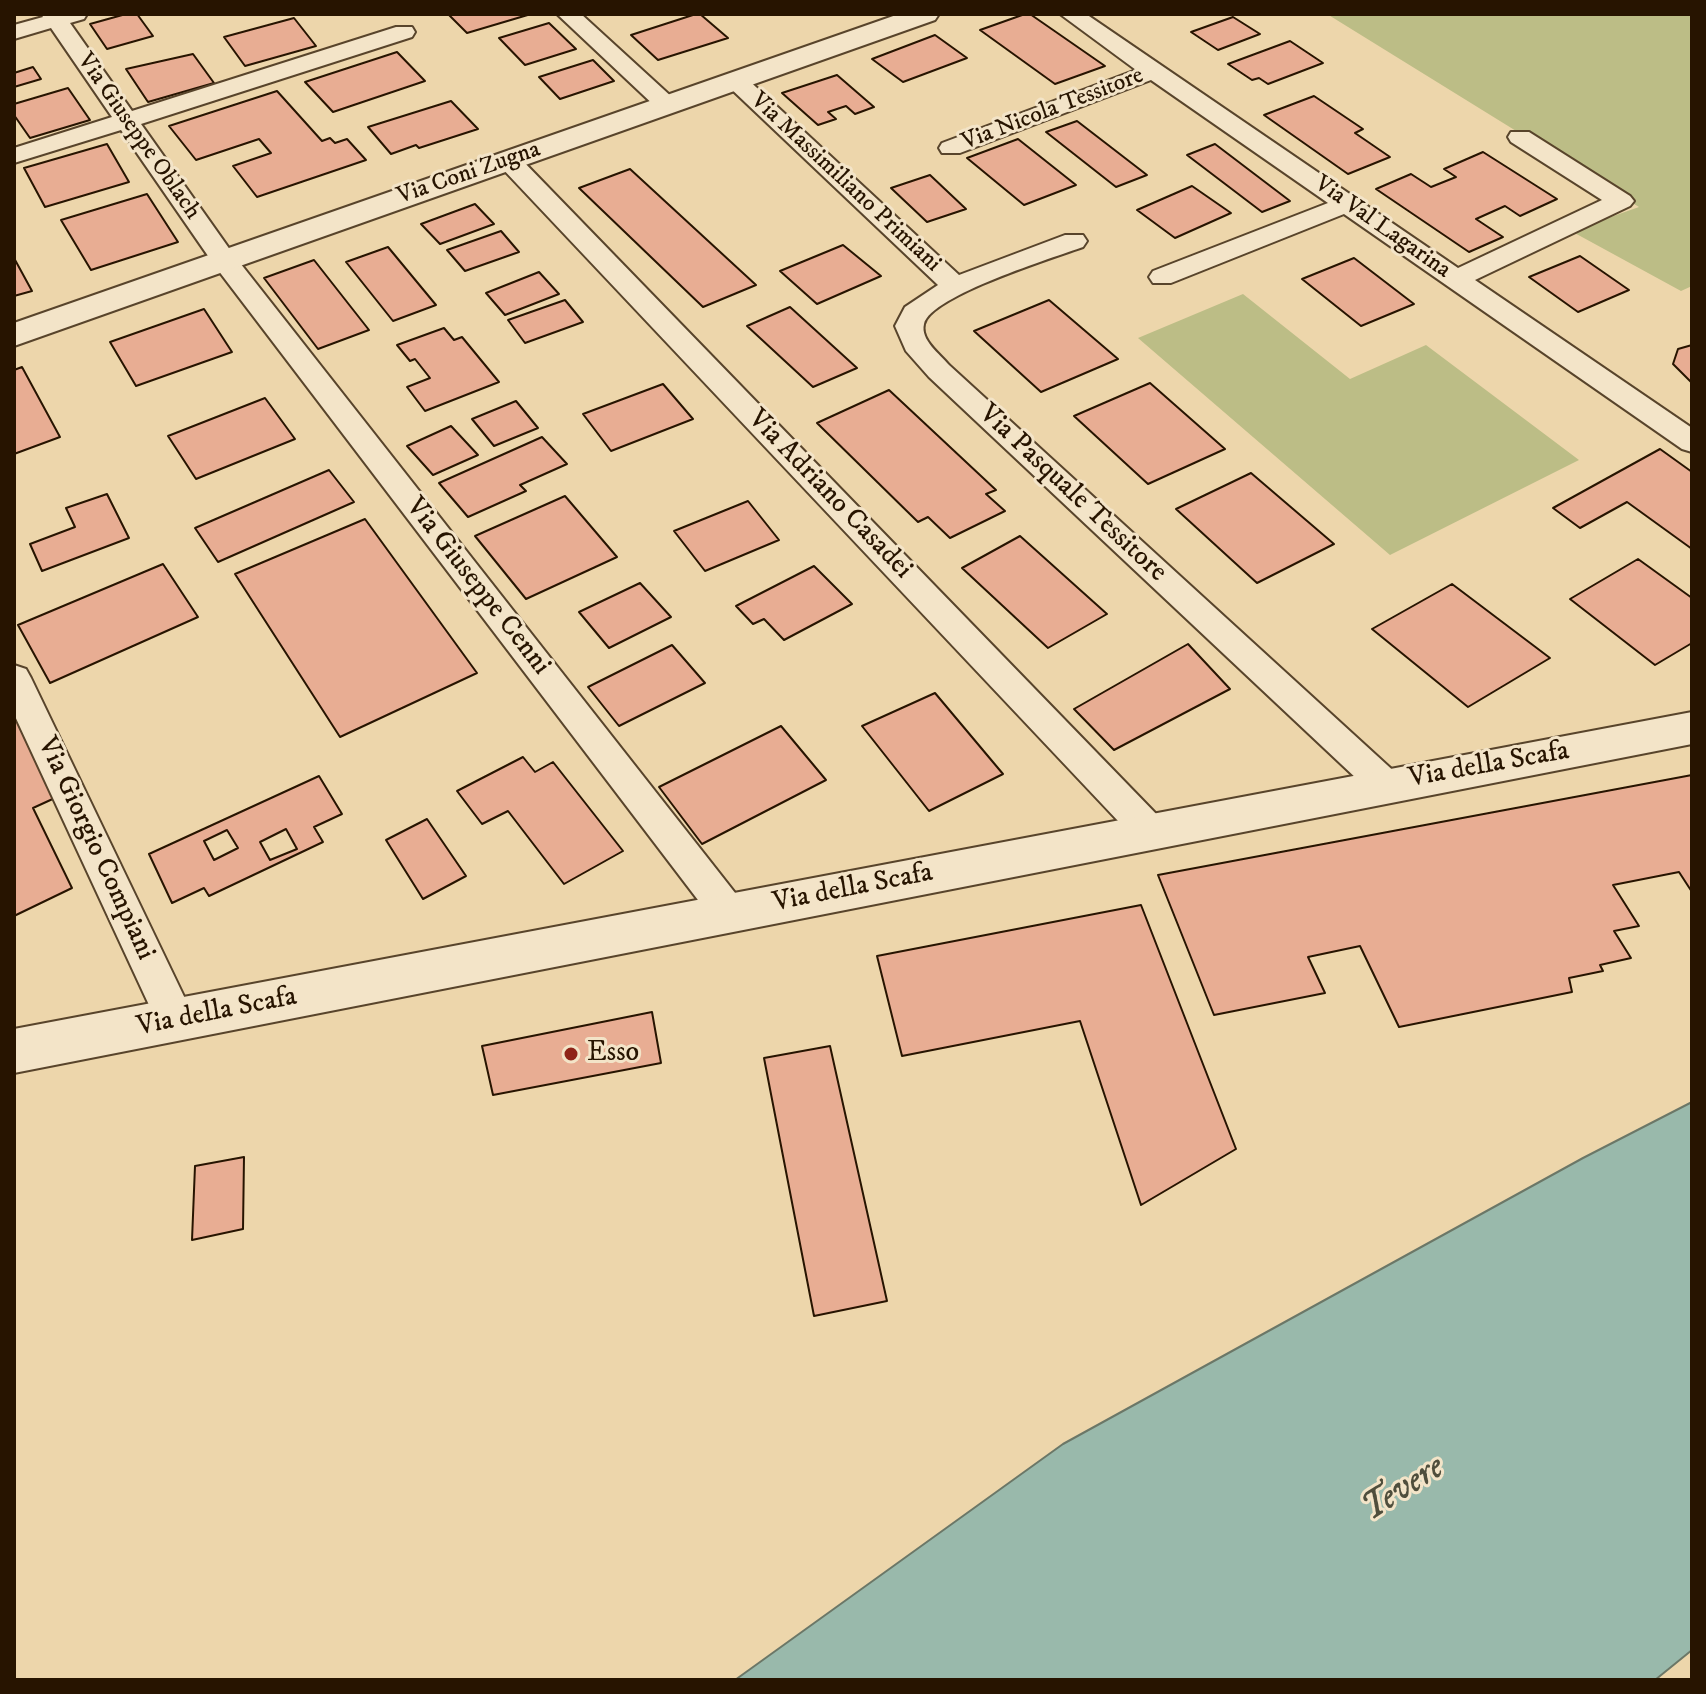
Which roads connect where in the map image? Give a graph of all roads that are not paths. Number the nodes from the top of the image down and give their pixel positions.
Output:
1 (568, 14) edge
2 (925, 14) edge
3 (1071, 14) edge
4 (61, 16) edge
5 (14, 32) edge
6 (404, 32) dead end
7 (1154, 71) junction
8 (735, 80) junction
9 (666, 104) junction
10 (126, 120) junction
11 (1520, 137) dead end
12 (951, 148) dead end
13 (14, 156) edge
14 (509, 161) junction
15 (1348, 204) junction
16 (1074, 241) dead end
17 (224, 260) junction
18 (1162, 277) dead end
19 (1456, 279) junction
20 (955, 286) junction
21 (14, 335) edge
22 (1692, 442) edge
23 (14, 678) edge
24 (1692, 728) edge
25 (1386, 785) junction
26 (1149, 830) junction
27 (730, 914) junction
28 (176, 1021) junction
29 (14, 1051) edge

1 - 9 street
2 - 8 street, Via Coni Zugna
3 - 7 street, Via Val Lagarina
4 - 5 street
4 - 10 street, Via Giuseppe Oblach
6 - 10 street
7 - 12 street, Via Nicola Tessitore
7 - 15 street, Via Val Lagarina
8 - 9 street, Via Coni Zugna
8 - 20 street, Via Massimiliano Primiani
9 - 14 street, Via Coni Zugna
10 - 13 street
10 - 17 street, Via Giuseppe Oblach
11 - 19 street
14 - 17 street, Via Coni Zugna
14 - 26 street, Via Adriano Casadei
15 - 18 street
15 - 19 street, Via Val Lagarina
16 - 20 street, Via Pasquale Tessitore
17 - 21 street, Via Coni Zugna
17 - 27 street, Via Giuseppe Cenni
19 - 22 street, Via Val Lagarina
20 - 25 street, Via Pasquale Tessitore
23 - 28 street, Via Giorgio Compiani
24 - 25 street, Via della Scafa
25 - 26 street, Via della Scafa
26 - 27 street, Via della Scafa
27 - 28 street, Via della Scafa
28 - 29 street, Via della Scafa

